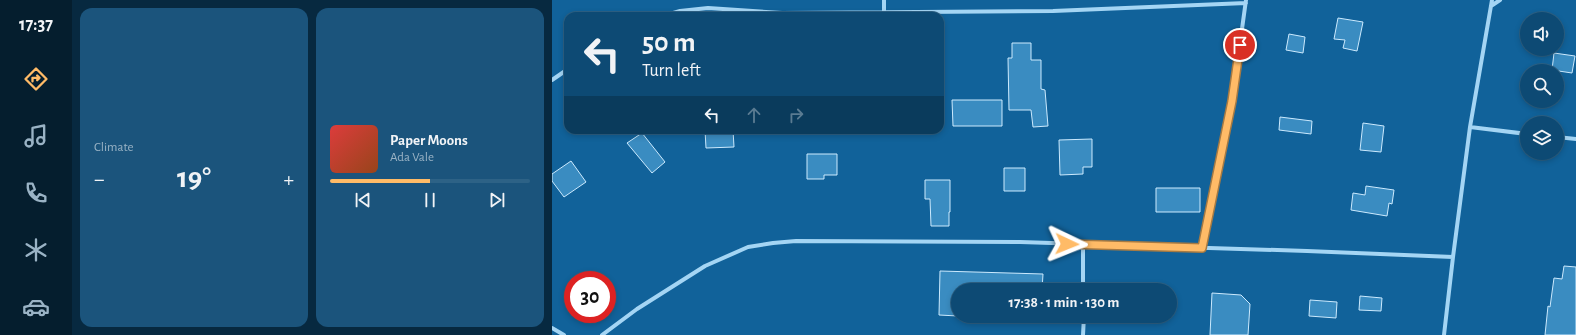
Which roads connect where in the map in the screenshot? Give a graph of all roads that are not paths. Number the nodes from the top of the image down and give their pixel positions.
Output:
1 (884, 0) edge
2 (1492, 0) edge
3 (1500, 0) edge
4 (1246, 2) edge
5 (1491, 6) junction
6 (677, 12) edge
7 (767, 12) edge
8 (884, 12) joint
9 (564, 72) edge
10 (552, 80) edge
11 (1470, 127) junction
12 (1520, 133) edge
13 (1564, 138) edge
14 (1576, 140) edge
15 (1083, 245) junction
16 (1202, 248) junction
17 (1453, 257) junction
18 (1083, 283) edge
19 (1084, 323) edge
20 (552, 328) edge
21 (564, 335) edge
22 (602, 335) edge
23 (1083, 335) edge
24 (1444, 335) edge

1 - 8 street
2 - 5 street
3 - 5 street
4 - 8 street
4 - 16 street
5 - 11 street
6 - 7 street
9 - 10 street
11 - 12 street
11 - 17 street
13 - 14 street
15 - 16 street
15 - 18 street
15 - 22 street
16 - 17 street
17 - 24 street
19 - 23 street
20 - 21 street

